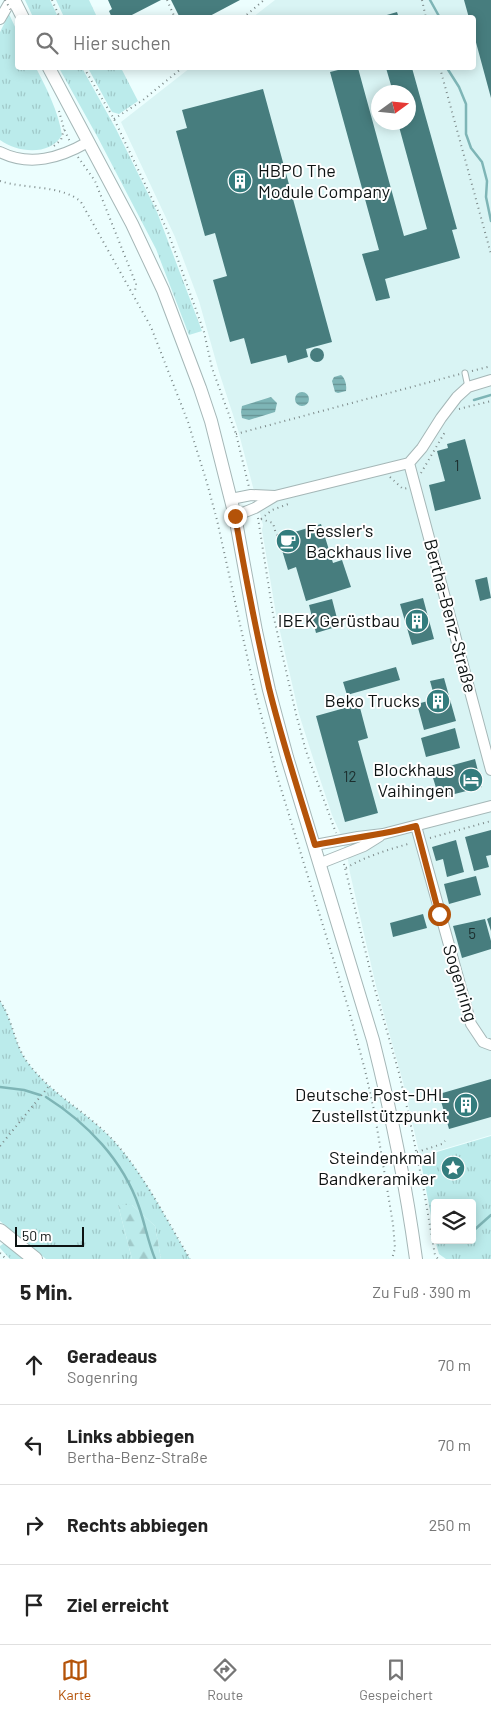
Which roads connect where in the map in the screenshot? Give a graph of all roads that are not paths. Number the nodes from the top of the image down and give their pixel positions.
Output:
1 (14, 6) edge
2 (0, 19) edge
3 (50, 70) edge
4 (88, 142) junction
5 (0, 152) edge
6 (464, 373) road end
7 (491, 380) edge
8 (468, 388) junction
9 (409, 462) junction
10 (275, 496) junction
11 (230, 499) junction
12 (235, 516) junction
13 (491, 770) edge
14 (491, 806) edge
15 (416, 826) junction
16 (383, 834) junction
17 (315, 845) junction
18 (320, 863) junction
19 (491, 1045) edge
20 (0, 1231) edge
21 (35, 1259) edge
22 (416, 1259) edge

1 - 2 street
3 - 4 street
4 - 5 street
4 - 11 street
6 - 8 lane
7 - 8 street
8 - 9 street
9 - 10 street
9 - 13 street, Bertha-Benz-Straße
10 - 11 street
10 - 12 street
11 - 12 street
12 - 17 street
14 - 15 street
15 - 16 street
15 - 19 street, Sogenring
16 - 17 street
16 - 18 street
17 - 18 street
18 - 22 street
20 - 21 main road

